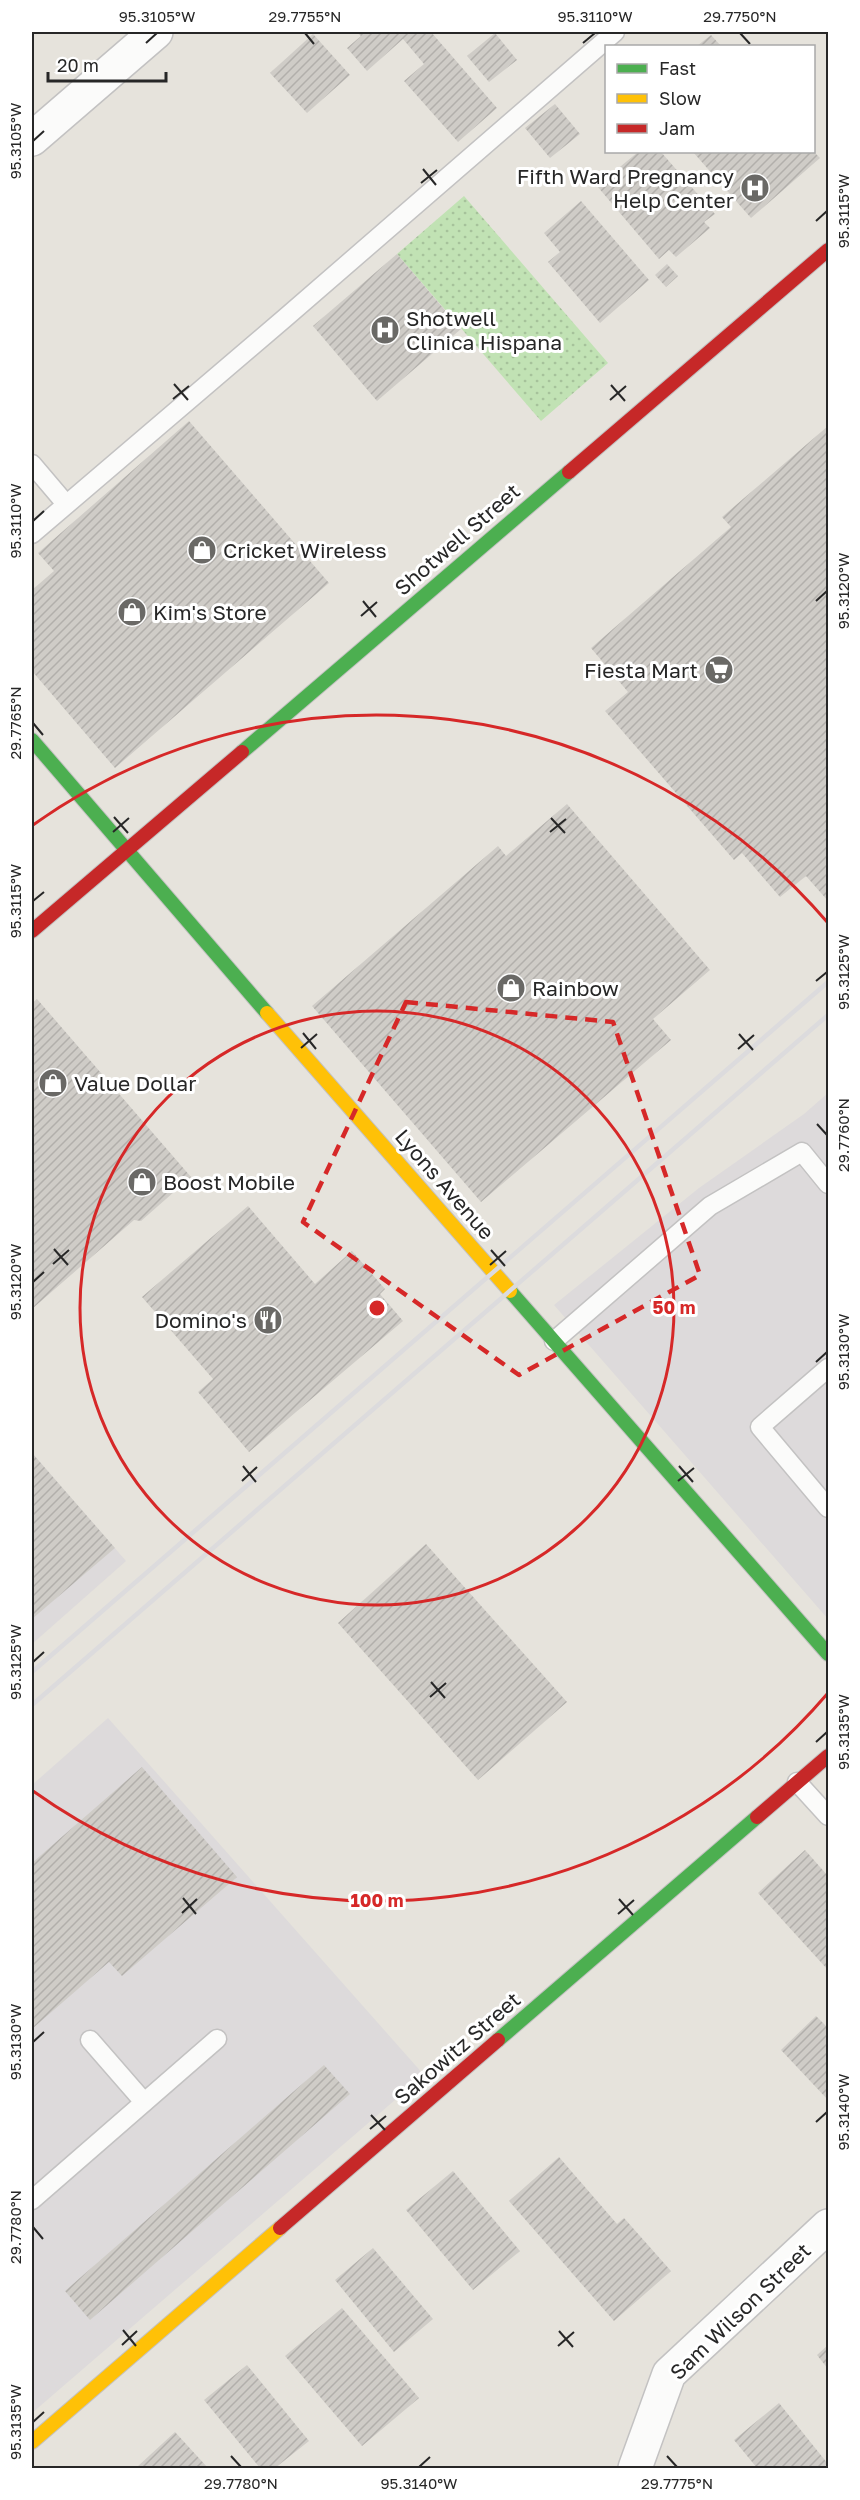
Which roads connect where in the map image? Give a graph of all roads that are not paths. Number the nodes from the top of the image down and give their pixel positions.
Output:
1 (156, 32) edge
2 (615, 32) edge
3 (32, 139) edge
4 (828, 250) edge
5 (32, 464) edge
6 (66, 504) junction
7 (32, 534) edge
8 (32, 740) edge
9 (126, 850) junction
10 (32, 931) edge
11 (828, 1184) edge
12 (554, 1341) junction
13 (828, 1368) edge
14 (828, 1508) edge
15 (828, 1654) edge
16 (828, 1756) edge
17 (797, 1782) junction
18 (828, 1816) edge
19 (217, 2039) dead end
20 (90, 2040) dead end
21 (144, 2102) junction
22 (32, 2200) edge
23 (828, 2226) edge
24 (32, 2442) edge
25 (635, 2469) edge

1 - 3 street
2 - 6 lane
4 - 9 street, Shotwell Street
5 - 6 lane
6 - 7 lane
8 - 9 street, Lyons Avenue
9 - 10 street, Shotwell Street
9 - 12 street, Lyons Avenue
11 - 12 lane
12 - 15 street, Lyons Avenue
13 - 14 lane
16 - 17 street, Sakowitz Street
17 - 18 lane
17 - 24 street, Sakowitz Street
19 - 21 lane
20 - 21 lane
21 - 22 lane
23 - 25 street, Sam Wilson Street

